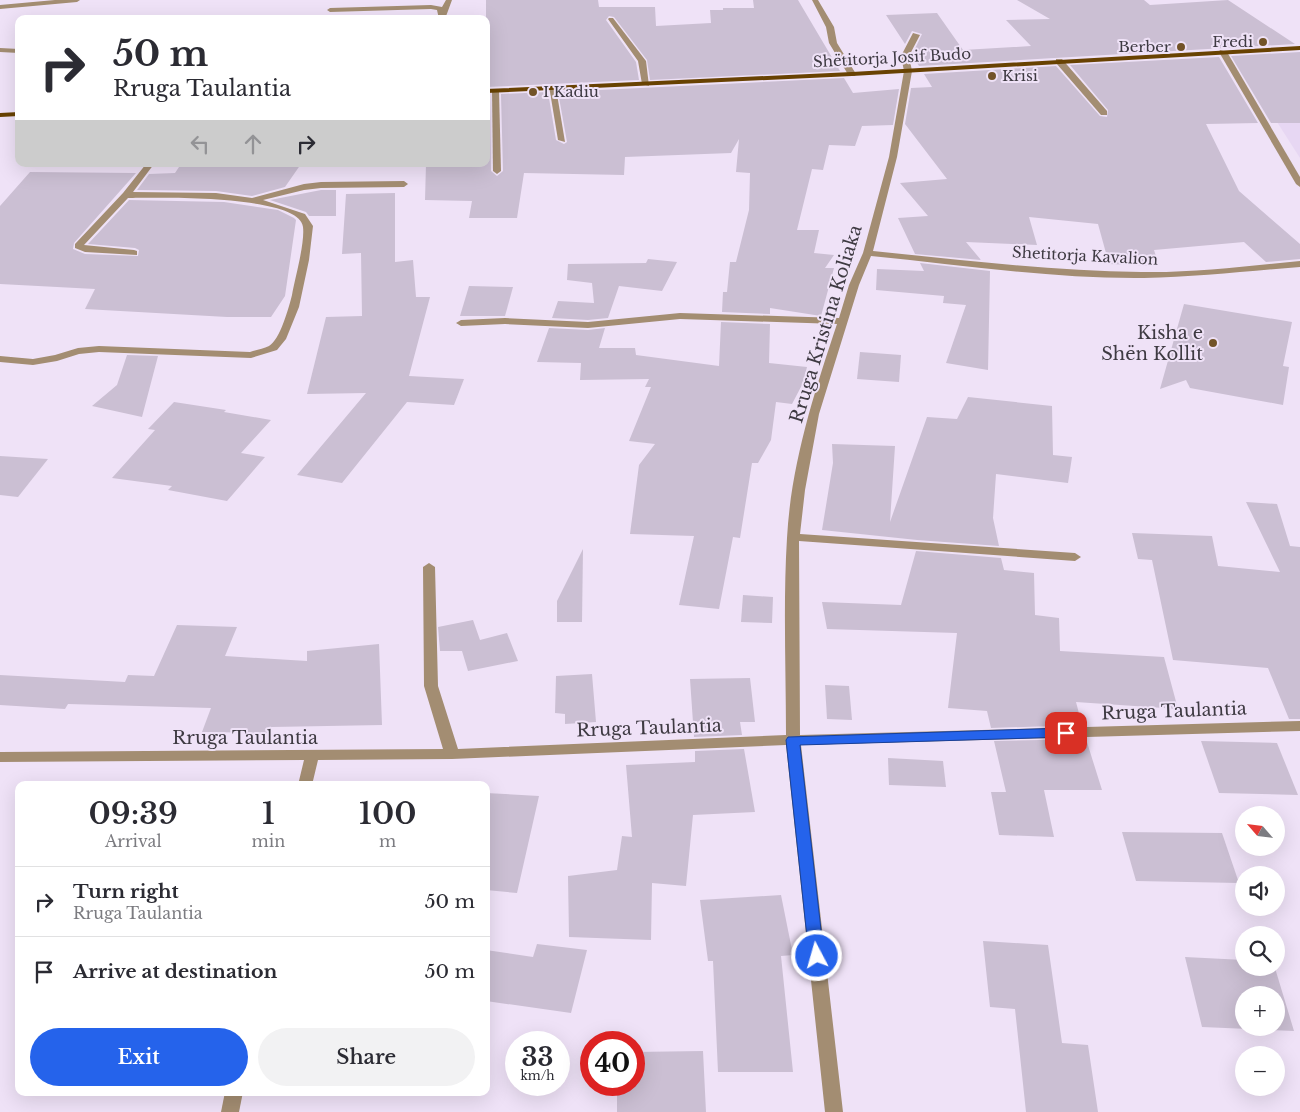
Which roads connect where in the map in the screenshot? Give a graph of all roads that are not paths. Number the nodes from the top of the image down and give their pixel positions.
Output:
1 (77, 0) edge
2 (449, 0) edge
3 (815, 0) edge
4 (0, 7) edge
5 (330, 10) dead end
6 (442, 15) edge
7 (443, 15) edge
8 (611, 19) dead end
9 (916, 35) dead end
10 (1300, 48) edge
11 (0, 50) edge
12 (15, 50) edge
13 (1224, 52) junction
14 (1059, 61) junction
15 (908, 71) junction
16 (852, 74) junction
17 (646, 84) junction
18 (552, 88) junction
19 (491, 91) edge
20 (1104, 112) dead end
21 (15, 114) edge
22 (0, 115) edge
23 (562, 140) dead end
24 (148, 167) edge
25 (497, 171) dead end
26 (404, 184) dead end
27 (1300, 184) edge
28 (126, 195) junction
29 (253, 200) junction
30 (134, 252) dead end
31 (868, 253) junction
32 (1300, 264) edge
33 (842, 321) junction
34 (462, 323) dead end
35 (0, 359) edge
36 (792, 537) junction
37 (1075, 557) dead end
38 (428, 567) dead end
39 (1300, 726) edge
40 (793, 740) junction
41 (452, 754) junction
42 (312, 756) junction
43 (0, 757) edge
44 (306, 781) edge
45 (233, 1096) edge
46 (230, 1112) edge
47 (834, 1112) edge

1 - 4 street
2 - 7 street
3 - 16 street
5 - 6 street
8 - 17 street
9 - 15 street, Rruga Kristina Koliaka
10 - 13 main road, Shëtitorja Josif Budo
11 - 12 street
13 - 14 main road, Shëtitorja Josif Budo
13 - 27 street
14 - 15 main road, Shëtitorja Josif Budo
14 - 20 street
15 - 16 main road, Shëtitorja Josif Budo
15 - 31 street, Rruga Kristina Koliaka
16 - 17 main road, Shëtitorja Josif Budo
17 - 18 main road, Shëtitorja Josif Budo
18 - 19 main road, Shëtitorja Josif Budo
18 - 23 street
19 - 25 street
21 - 22 main road
24 - 28 street
26 - 29 street
28 - 29 street
28 - 30 street
29 - 35 street
31 - 32 street, Shetitorja Kavalion
31 - 33 street, Rruga Kristina Koliaka
33 - 34 street
33 - 36 street, Rruga Kristina Koliaka
36 - 37 street
36 - 40 street, Rruga Kristina Koliaka
38 - 41 street
39 - 40 street, Rruga Taulantia
40 - 41 street, Rruga Taulantia
40 - 47 street, Rruga Kristina Koliaka
41 - 42 street, Rruga Taulantia
42 - 43 street, Rruga Taulantia
42 - 44 street
45 - 46 street

